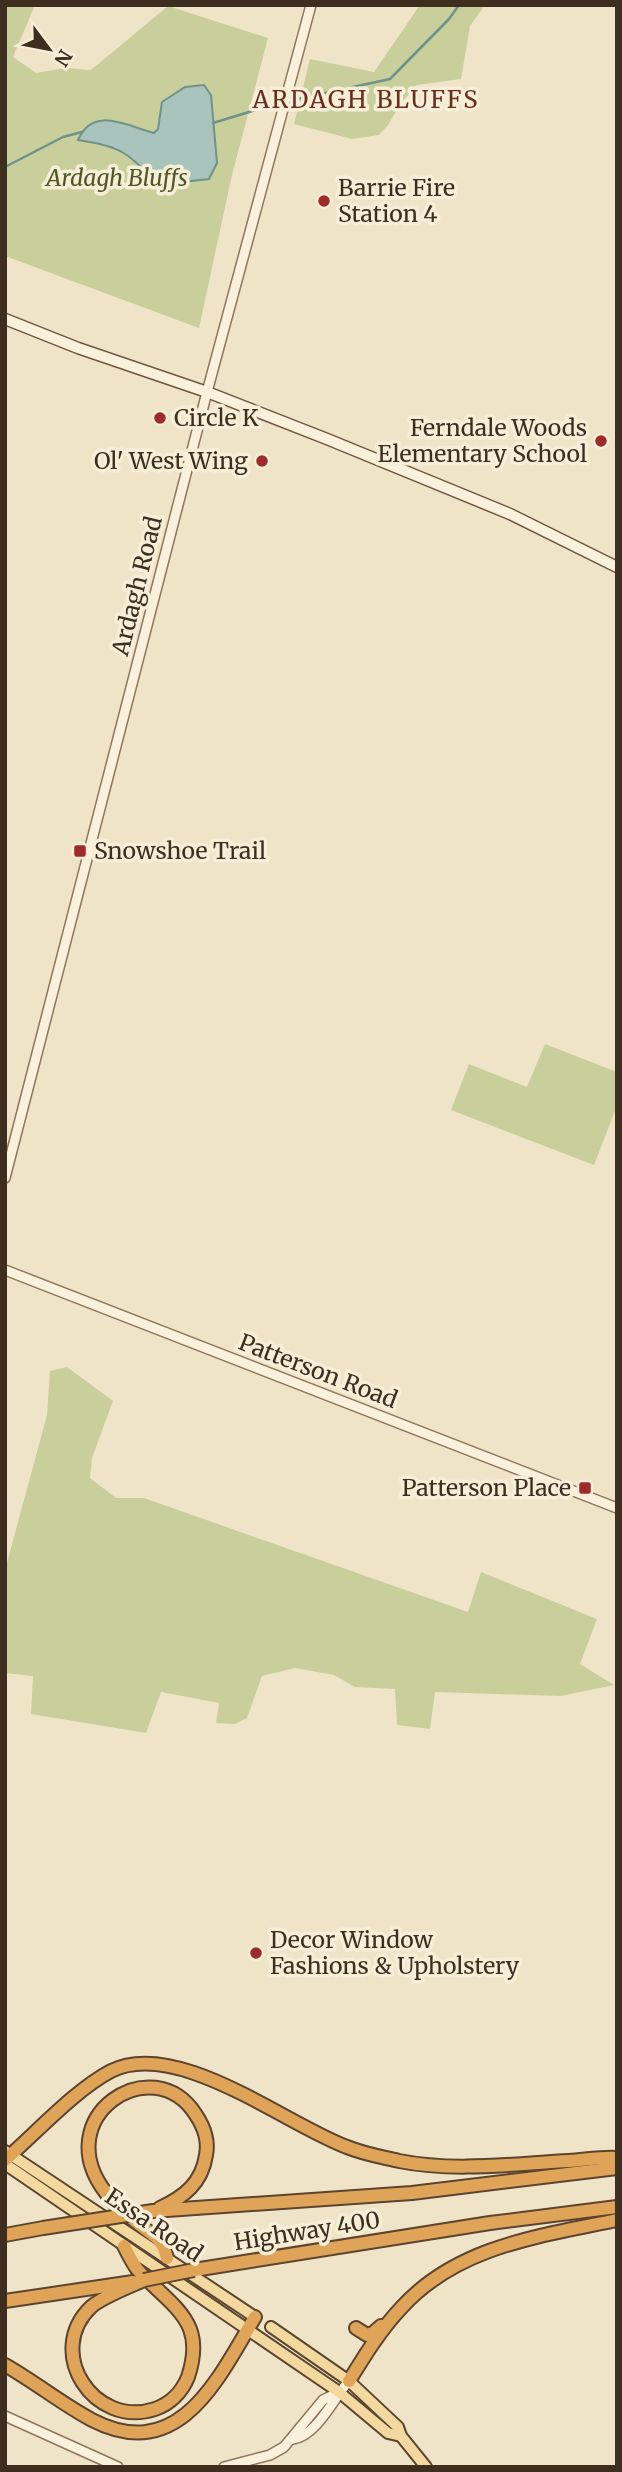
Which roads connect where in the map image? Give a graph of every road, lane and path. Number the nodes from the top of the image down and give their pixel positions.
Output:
1 (311, 5) edge
2 (5, 318) edge
3 (207, 392) junction
4 (617, 568) edge
5 (5, 1178) edge
6 (5, 1270) edge
7 (617, 1508) edge
8 (7, 2157) edge
9 (617, 2158) edge
10 (617, 2168) edge
11 (617, 2207) edge
12 (153, 2211) junction
13 (617, 2220) edge
14 (5, 2235) edge
15 (124, 2246) junction
16 (167, 2258) junction
17 (144, 2280) junction
18 (5, 2301) edge
19 (402, 2307) junction
20 (255, 2317) junction
21 (271, 2327) joint
22 (356, 2328) dead end
23 (247, 2330) junction
24 (5, 2365) edge
25 (349, 2381) junction
26 (339, 2392) junction
27 (5, 2416) edge
28 (401, 2436) junction
29 (118, 2467) edge
30 (224, 2467) edge
31 (426, 2467) edge

1 - 3 street, Ardagh Road
2 - 3 main road
3 - 4 main road
3 - 5 street, Ardagh Road
6 - 7 street, Patterson Road
8 - 9 highway
8 - 15 main road, Essa Road
8 - 16 main road, Essa Road
10 - 12 highway, Highway 400
11 - 17 highway, Highway 400, bridge
12 - 14 highway, Highway 400, bridge
12 - 16 highway
13 - 19 highway
15 - 17 highway
15 - 23 main road, Essa Road
16 - 20 main road, Essa Road
17 - 18 highway, Highway 400
19 - 22 highway
19 - 25 highway
20 - 21 main road, Essa Road
20 - 23 highway
21 - 25 main road, Essa Road
23 - 24 highway
23 - 26 main road, Essa Road
25 - 26 street
25 - 28 main road, Essa Road
26 - 28 main road, Essa Road
26 - 30 street
27 - 29 street
28 - 31 main road, Essa Road

